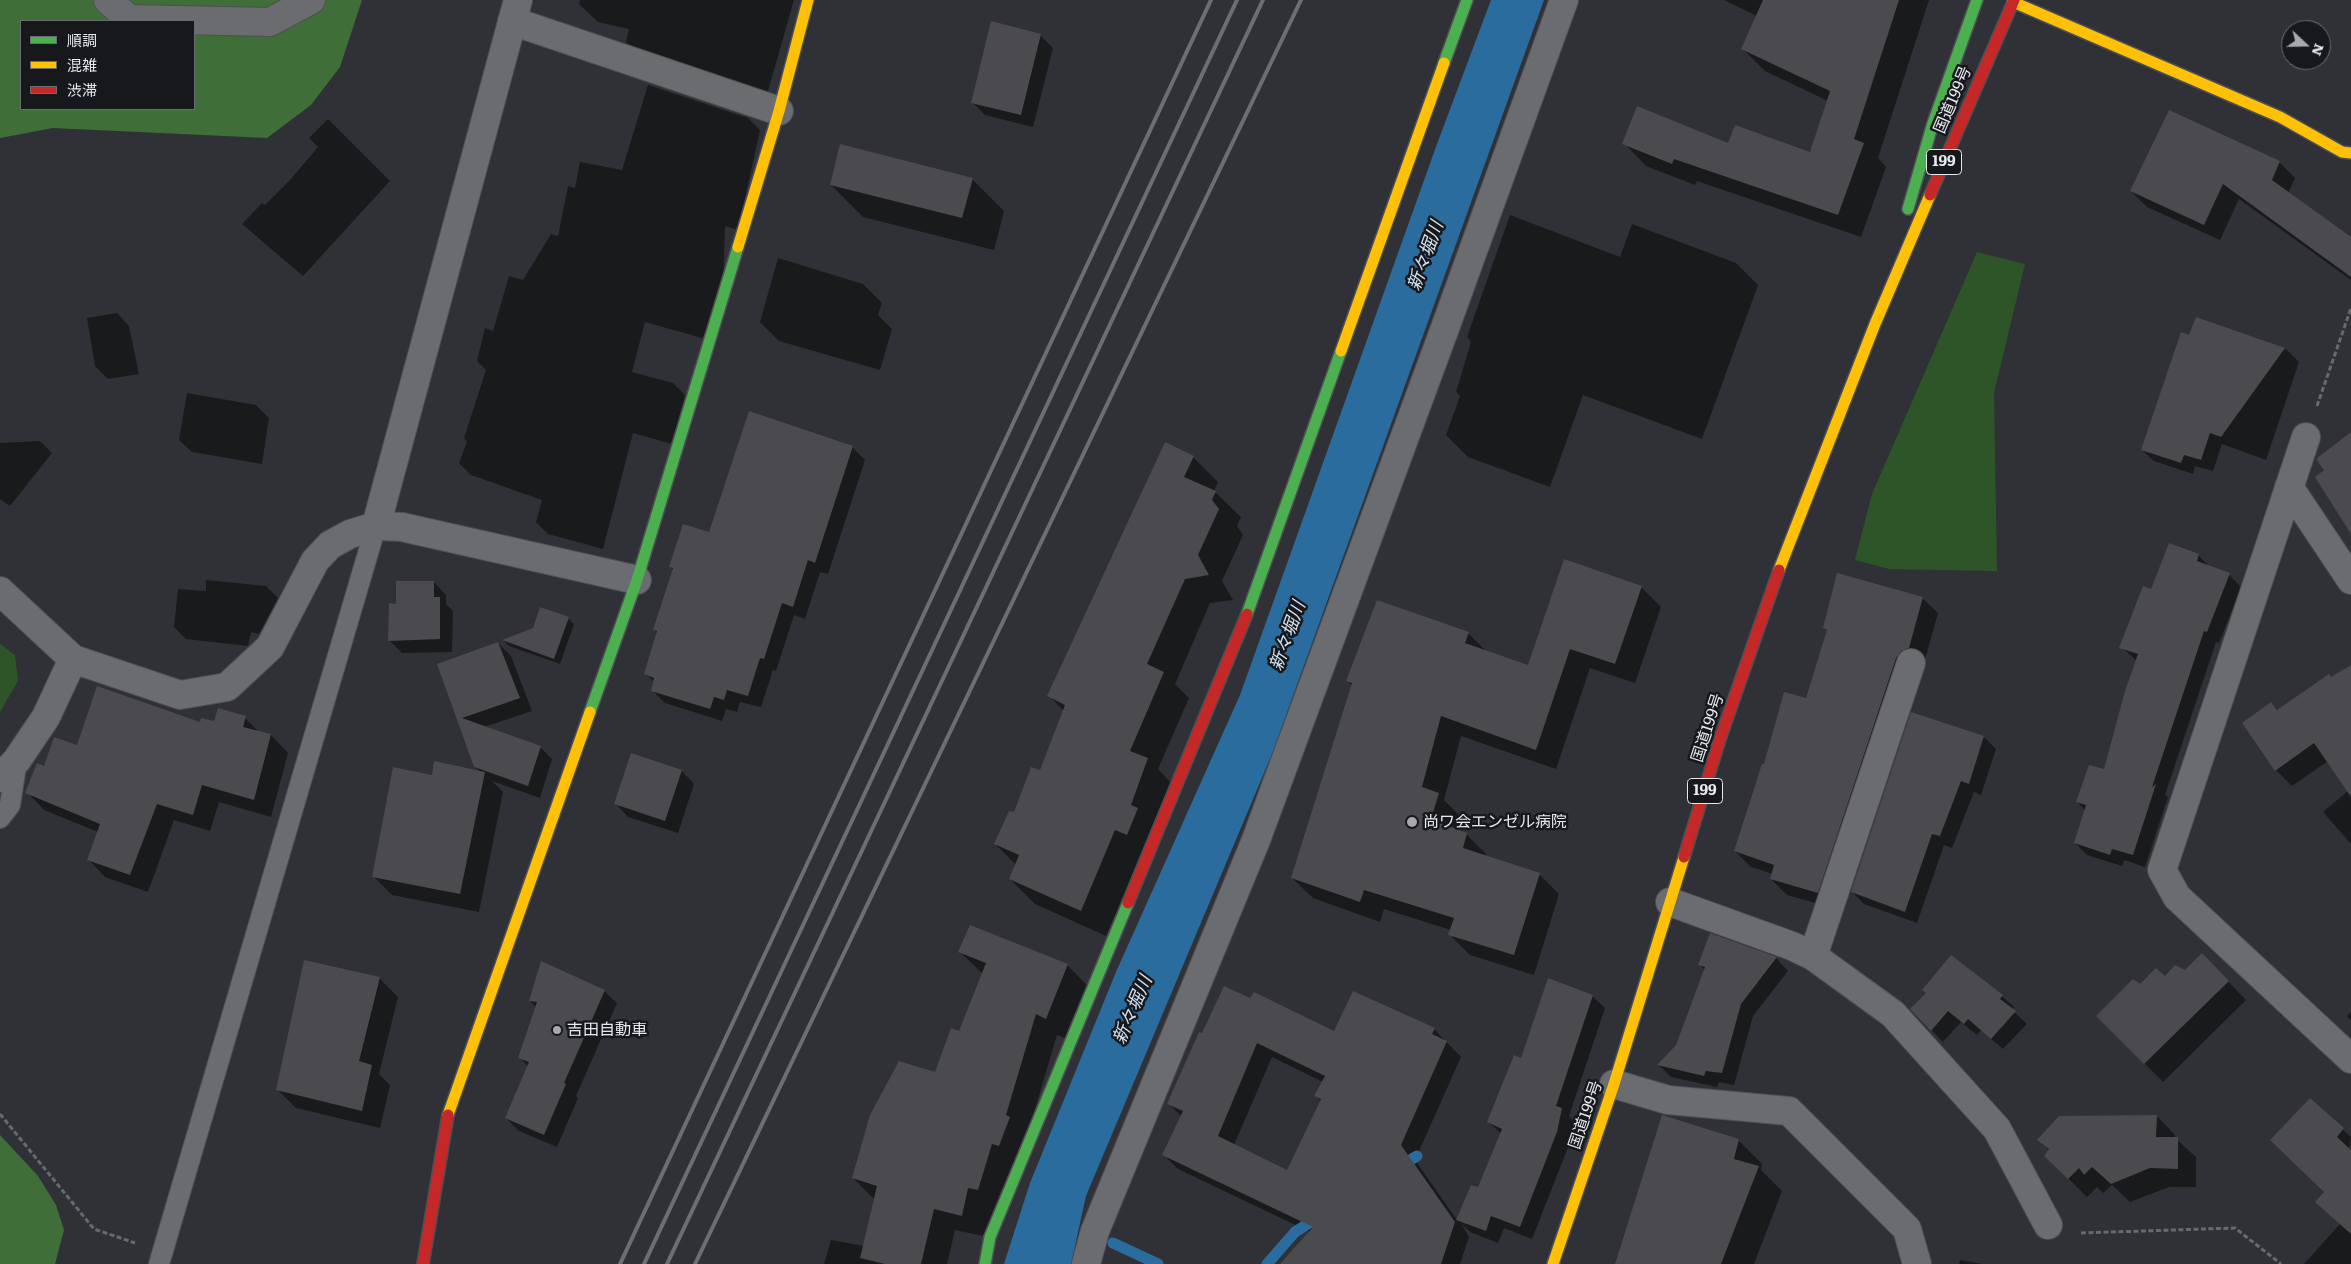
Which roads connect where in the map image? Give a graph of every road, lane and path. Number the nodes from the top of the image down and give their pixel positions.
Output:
1 (108, 0) edge
2 (311, 0) edge
3 (808, 0) edge
4 (1467, 0) edge
5 (1564, 0) edge
6 (1977, 0) edge
7 (2013, 1) edge
8 (515, 10) edge
9 (176, 20) edge
10 (195, 20) edge
11 (779, 111) junction
12 (2351, 153) edge
13 (2351, 308) edge
14 (1875, 324) junction
15 (2306, 437) joint
16 (2289, 487) junction
17 (376, 526) junction
18 (637, 580) junction
19 (2351, 580) edge
20 (0, 591) edge
21 (73, 659) junction
22 (1912, 664) dead end
23 (8, 769) edge
24 (0, 818) edge
25 (1670, 902) junction
26 (1813, 956) junction
27 (2351, 1059) edge
28 (1614, 1084) junction
29 (0, 1114) edge
30 (2048, 1225) joint
31 (142, 1245) dead end
32 (159, 1264) edge
33 (423, 1264) edge
34 (984, 1264) edge
35 (1086, 1264) edge
36 (1553, 1264) edge
37 (1917, 1264) edge
38 (2281, 1264) edge

1 - 9 street
2 - 10 street
3 - 11 main road
4 - 34 main road
5 - 35 street
6 - 14 main road, 国道199号 / 199
7 - 12 main road
7 - 14 main road, 国道199号 / 199
8 - 11 street
8 - 17 street
11 - 18 main road
13 - 15 path
14 - 25 main road, 国道199号 / 199
15 - 16 street
16 - 19 street
16 - 27 street
17 - 18 street
17 - 21 street
17 - 32 lane
18 - 33 main road
20 - 21 street
21 - 23 street
22 - 26 street
23 - 24 lane
25 - 26 street
25 - 28 main road, 国道199号 / 199
26 - 30 street
28 - 36 main road, 国道199号 / 199
28 - 37 street
29 - 31 path
30 - 38 path

